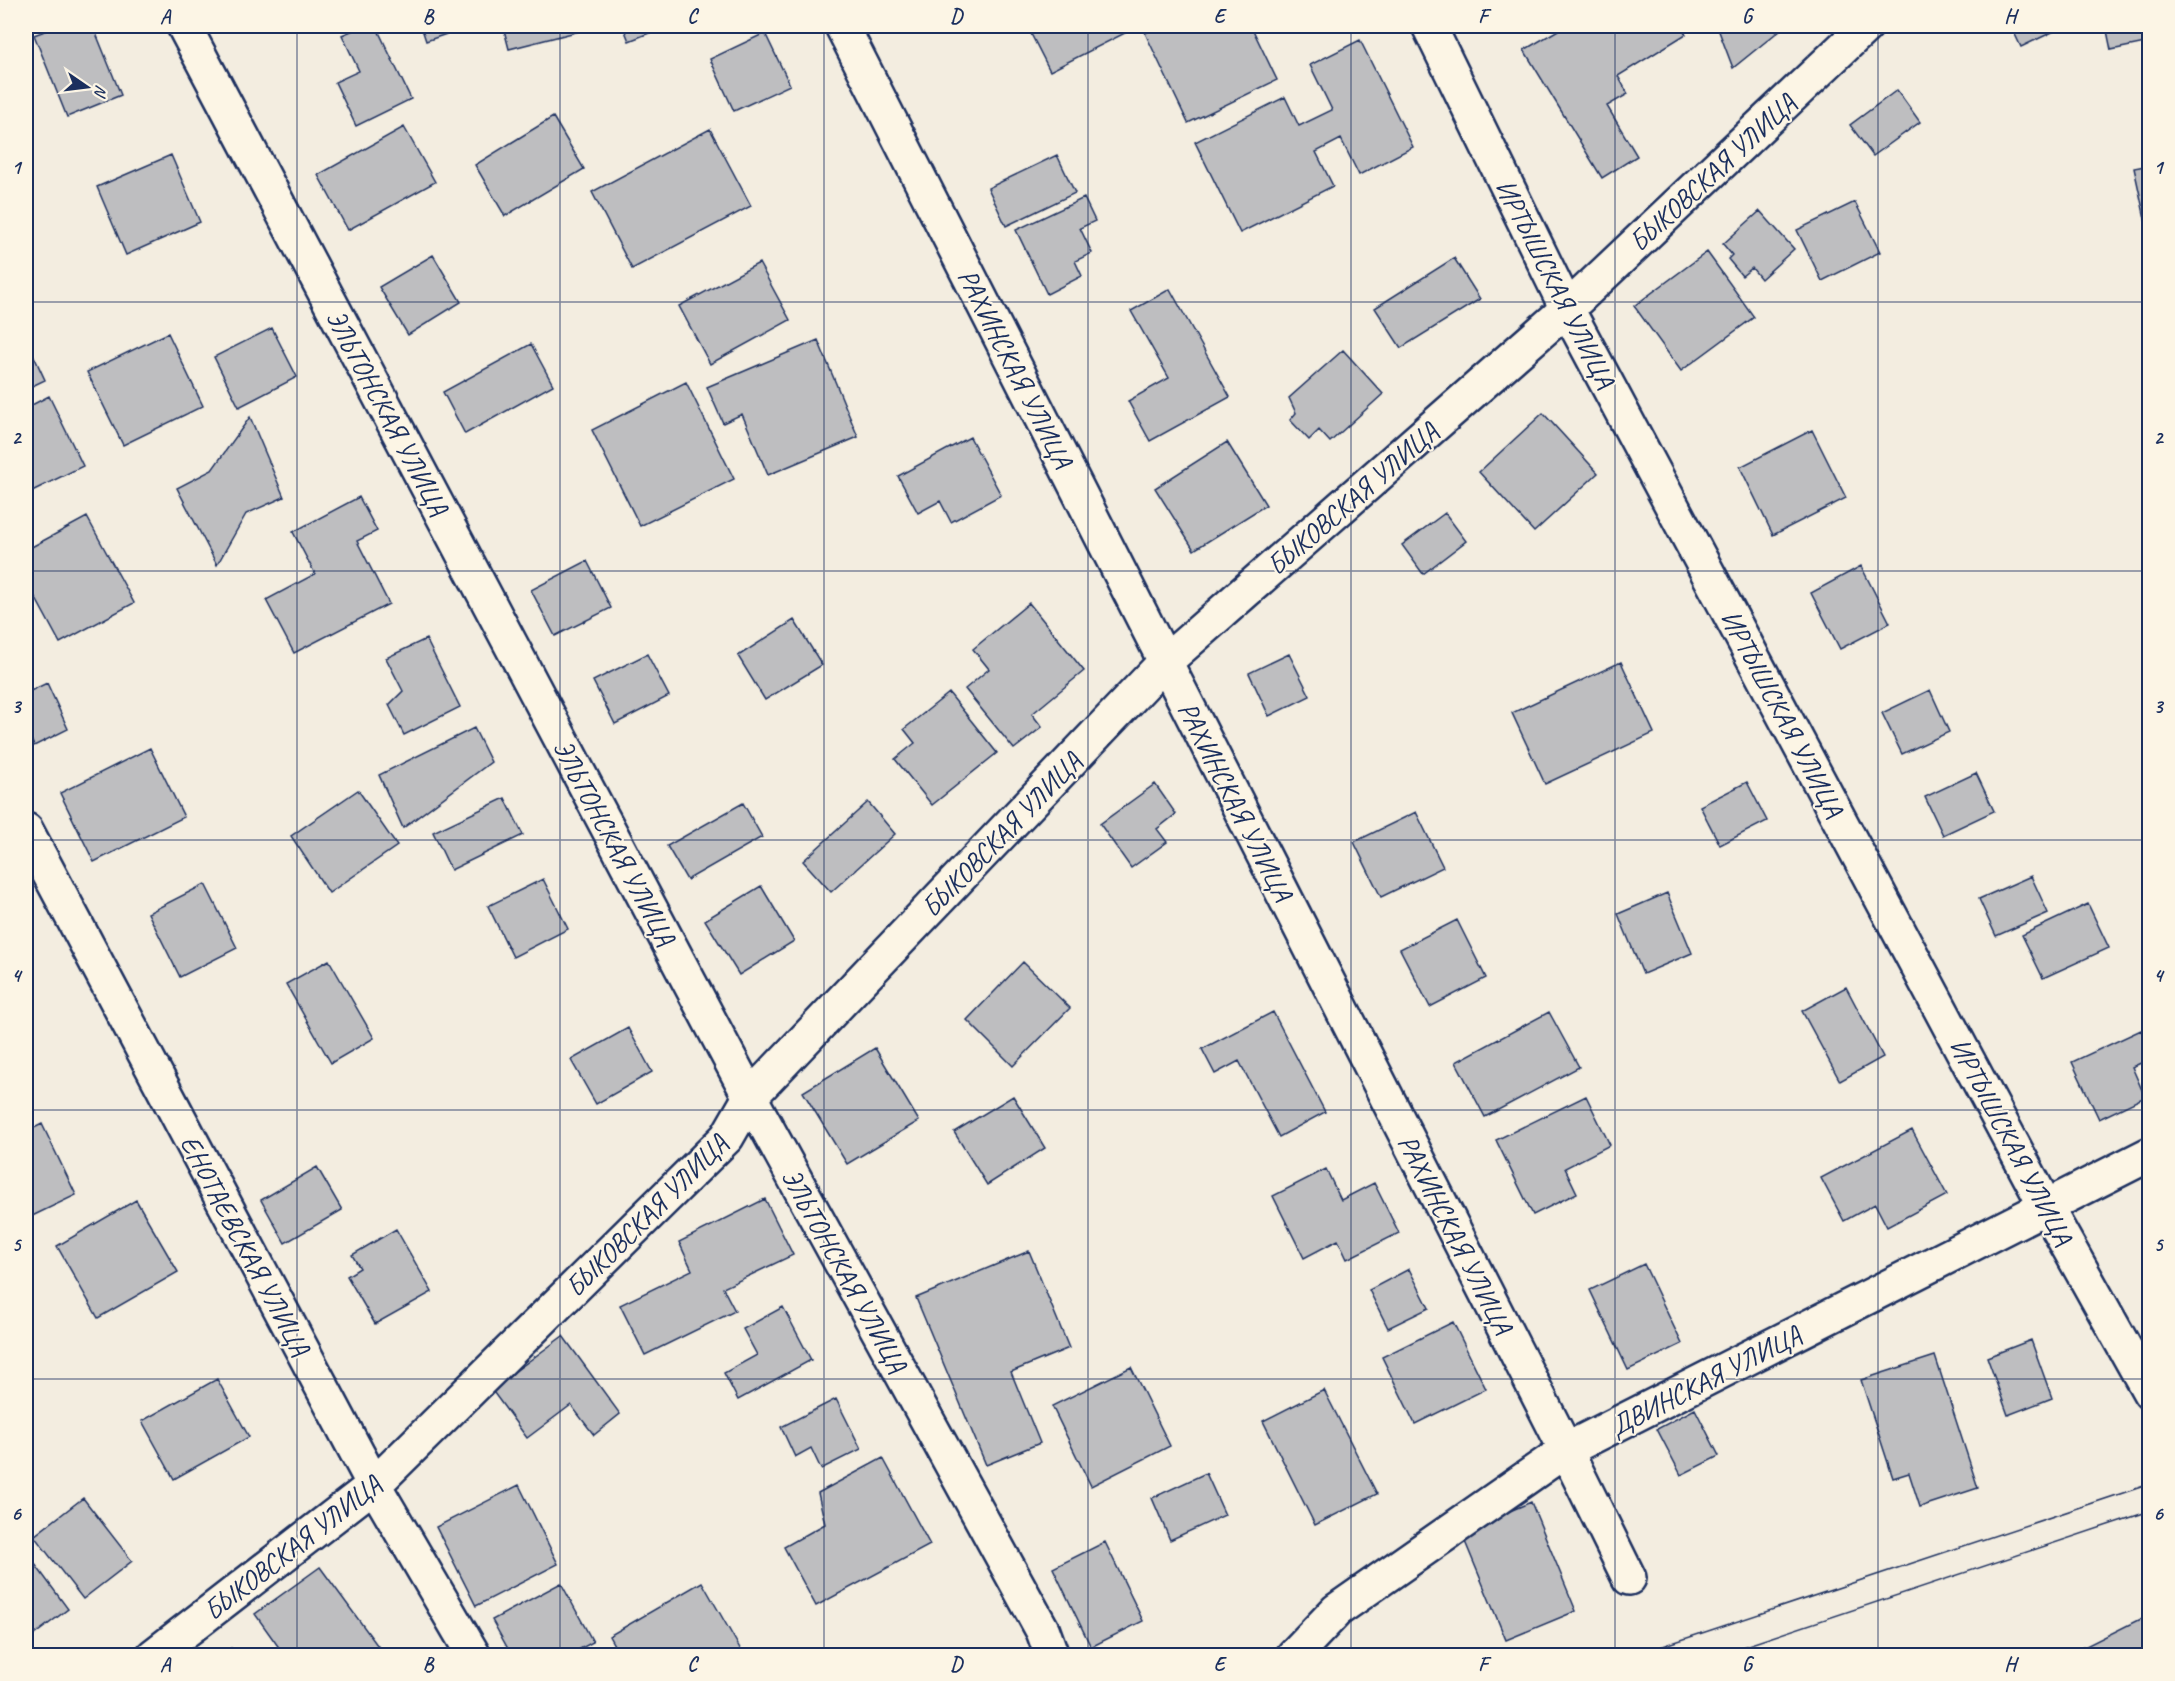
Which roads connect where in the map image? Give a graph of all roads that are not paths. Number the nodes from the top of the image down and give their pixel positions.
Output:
1 (184, 26) edge
2 (842, 26) edge
3 (1429, 26) edge
4 (1866, 26) edge
5 (1567, 309) junction
6 (1165, 662) junction
7 (26, 830) edge
8 (750, 1097) junction
9 (2150, 1154) edge
10 (2046, 1207) junction
11 (2150, 1393) edge
12 (1566, 1450) junction
13 (374, 1485) junction
14 (1629, 1578) dead end
15 (153, 1656) edge
16 (474, 1656) edge
17 (1052, 1656) edge
18 (1293, 1656) edge

1 - 8 street, ЭЛЬТОНСКАЯ УЛИЦА
2 - 6 street, РАХИНСКАЯ УЛИЦА
3 - 5 street, ИРТЫШСКАЯ УЛИЦА
4 - 5 street, БЫКОВСКАЯ УЛИЦА
5 - 6 street, БЫКОВСКАЯ УЛИЦА
5 - 10 street, ИРТЫШСКАЯ УЛИЦА
6 - 8 street, БЫКОВСКАЯ УЛИЦА
6 - 12 street, РАХИНСКАЯ УЛИЦА
7 - 13 street, ЕНОТАЕВСКАЯ УЛИЦА
8 - 13 street, БЫКОВСКАЯ УЛИЦА
8 - 17 street, ЭЛЬТОНСКАЯ УЛИЦА
9 - 10 street, ДВИНСКАЯ УЛИЦА
10 - 11 street, ИРТЫШСКАЯ УЛИЦА
10 - 12 street, ДВИНСКАЯ УЛИЦА
12 - 14 street, РАХИНСКАЯ УЛИЦА
12 - 18 street, ДВИНСКАЯ УЛИЦА
13 - 15 street, БЫКОВСКАЯ УЛИЦА
13 - 16 street, ЕНОТАЕВСКАЯ УЛИЦА

